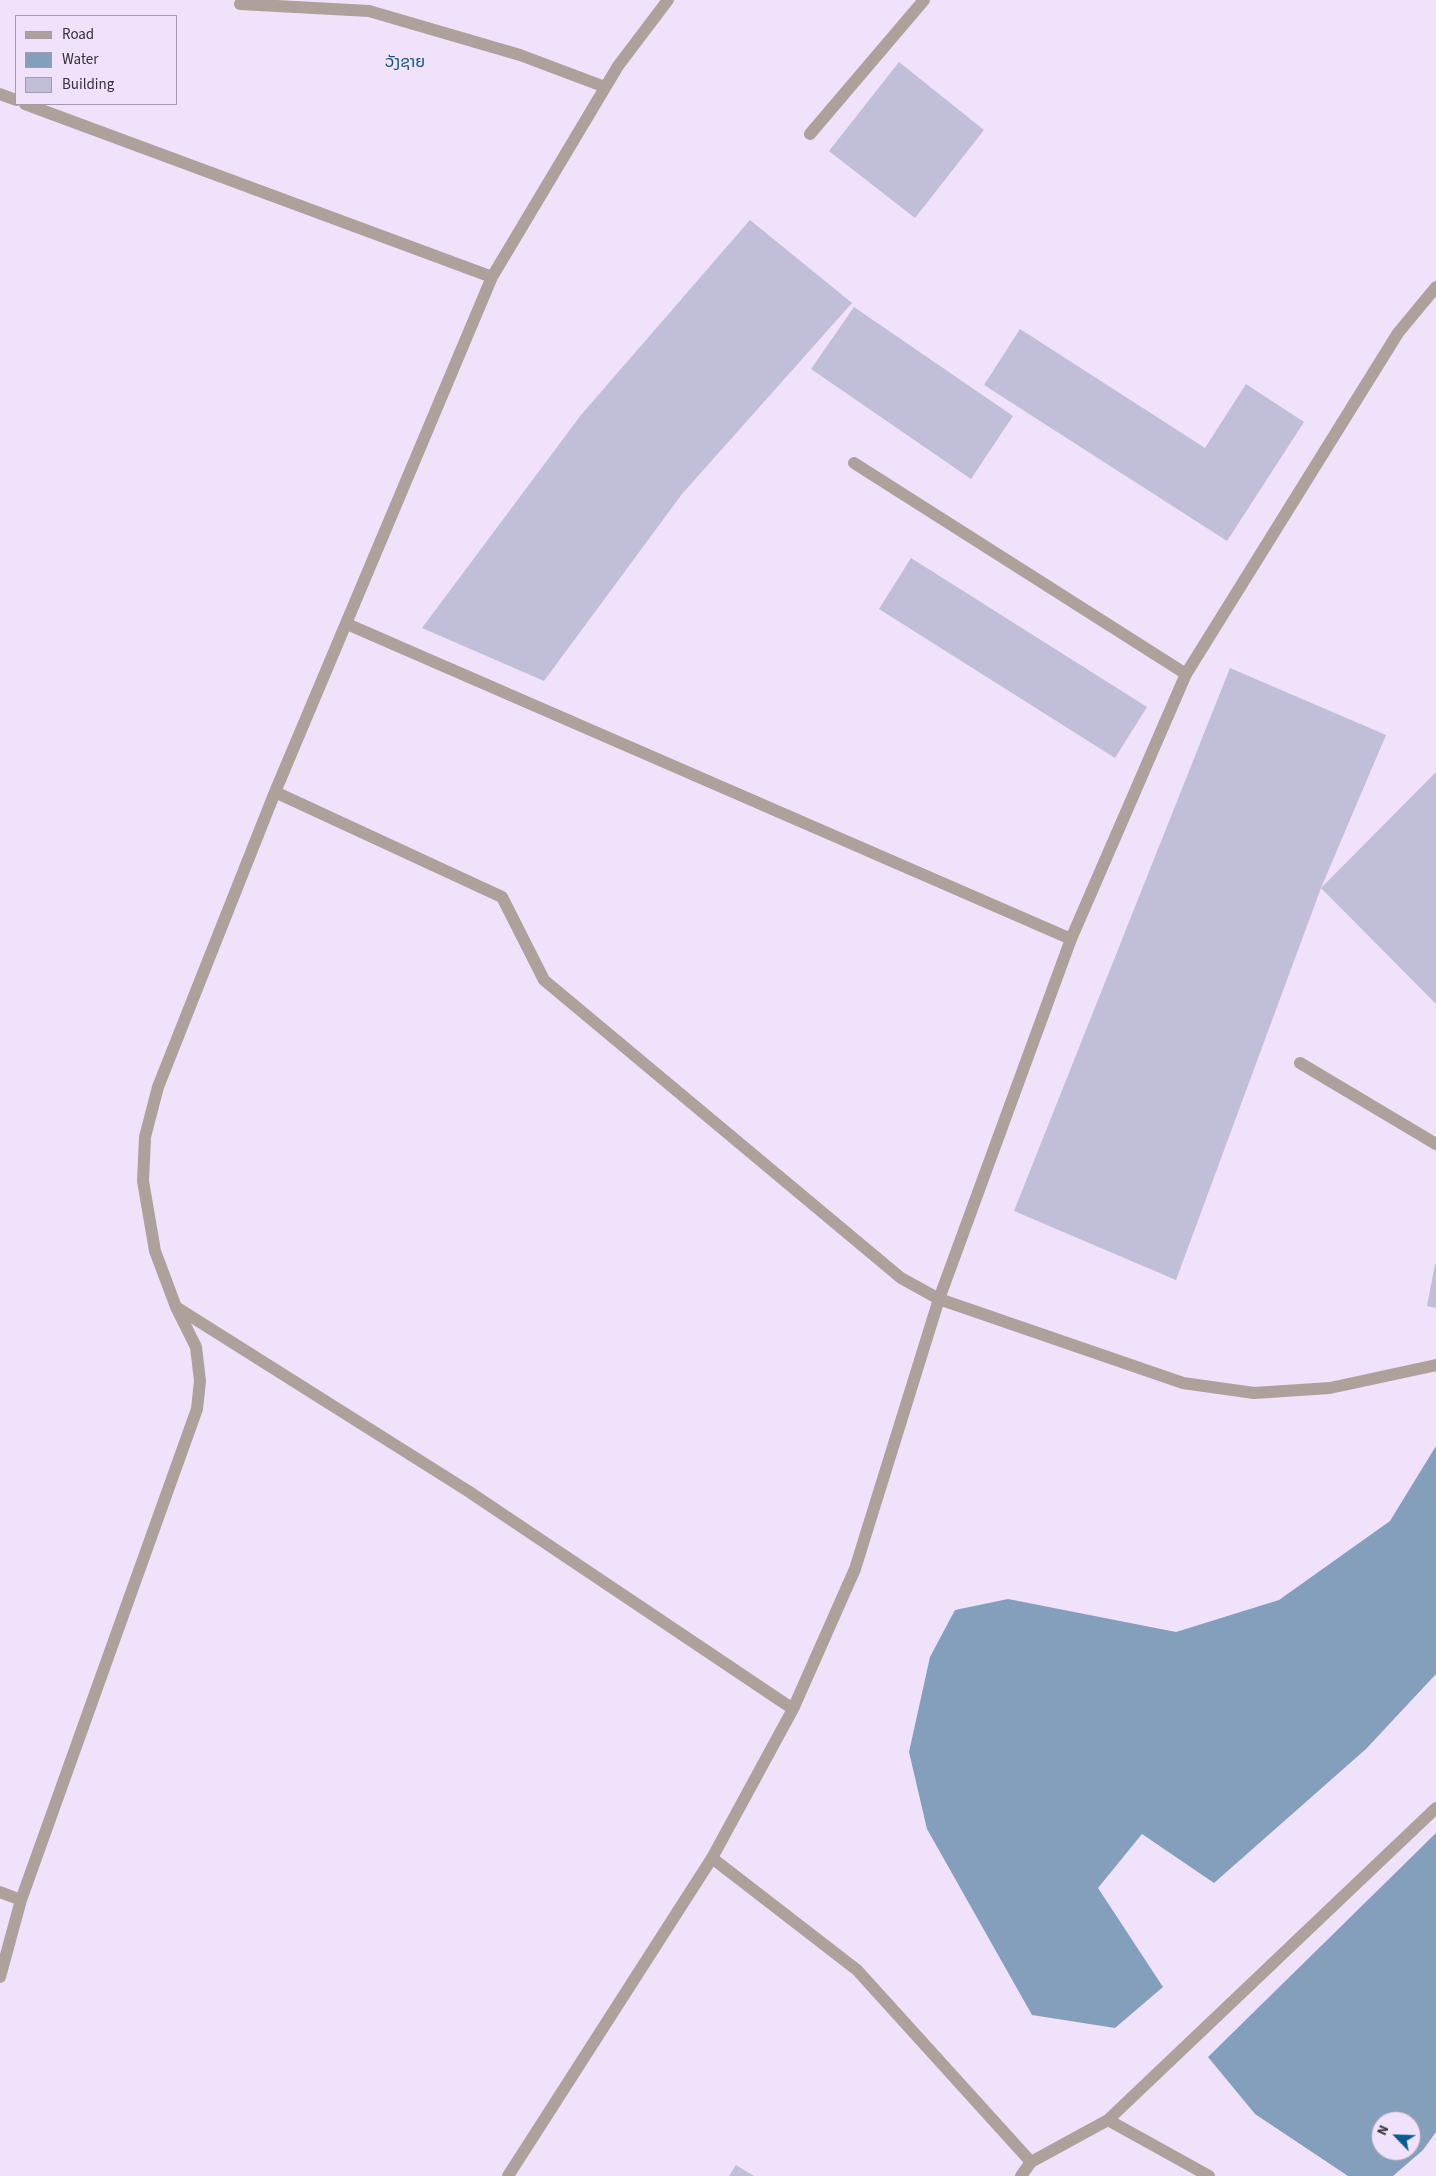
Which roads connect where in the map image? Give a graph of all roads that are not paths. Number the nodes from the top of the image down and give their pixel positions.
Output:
1 (668, 0) edge
2 (924, 0) edge
3 (240, 4) dead end
4 (605, 87) junction
5 (0, 94) edge
6 (15, 100) edge
7 (28, 105) edge
8 (810, 134) dead end
9 (492, 277) junction
10 (1436, 287) edge
11 (854, 463) dead end
12 (347, 624) junction
13 (1186, 674) junction
14 (275, 792) junction
15 (1071, 939) junction
16 (1300, 1063) dead end
17 (1436, 1144) edge
18 (939, 1299) junction
19 (176, 1307) junction
20 (1436, 1365) edge
21 (793, 1709) junction
22 (1436, 1808) edge
23 (712, 1858) junction
24 (0, 1892) edge
25 (21, 1900) junction
26 (0, 1977) edge
27 (1108, 2120) junction
28 (1031, 2162) junction
29 (508, 2176) edge
30 (1021, 2176) edge
31 (1210, 2176) edge

1 - 4 street
2 - 8 street
3 - 4 street
4 - 9 street
5 - 6 street
7 - 9 street
9 - 12 street
10 - 13 street
11 - 13 street
12 - 14 street
12 - 15 street
13 - 15 street
14 - 18 street
14 - 19 street
15 - 18 street
16 - 17 street
18 - 20 street
18 - 21 street
19 - 21 street
19 - 25 street
21 - 23 street
22 - 27 street
23 - 28 street
23 - 29 street
24 - 25 street
25 - 26 street
27 - 28 street
27 - 31 street
28 - 30 street

